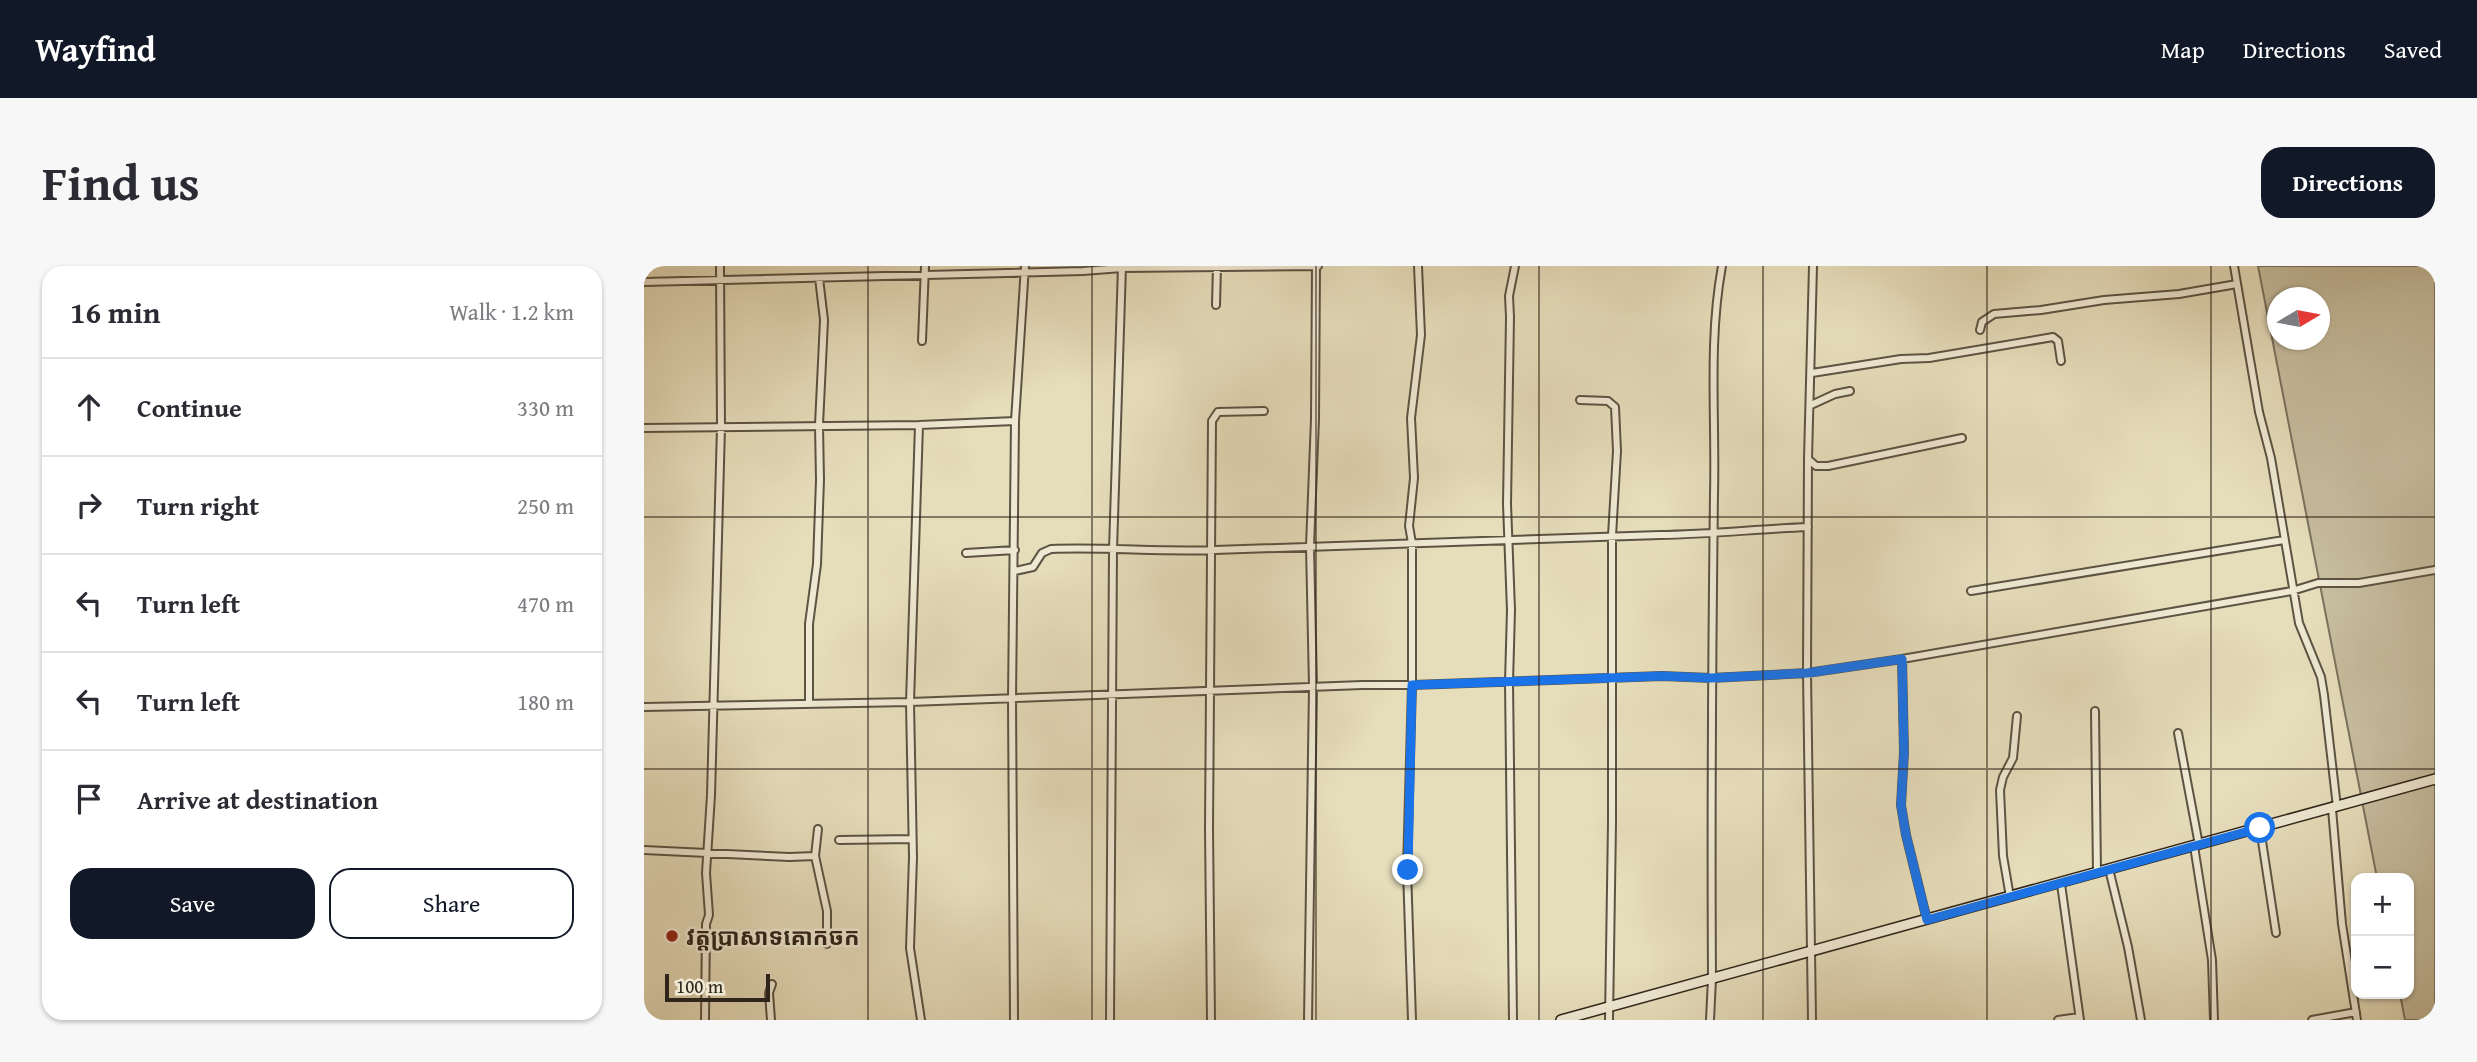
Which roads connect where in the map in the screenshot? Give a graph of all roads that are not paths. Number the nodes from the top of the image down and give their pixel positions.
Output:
1 (720, 266) edge
2 (925, 266) edge
3 (1317, 266) edge
4 (1418, 266) edge
5 (1515, 266) edge
6 (1722, 266) edge
7 (1813, 266) edge
8 (2234, 266) edge
9 (1122, 267) edge
10 (1217, 267) edge
11 (1025, 269) edge
12 (925, 275) junction
13 (819, 278) junction
14 (720, 281) junction
15 (644, 282) edge
16 (2237, 284) junction
17 (1216, 305) dead end
18 (1980, 330) dead end
19 (922, 341) dead end
20 (2061, 361) dead end
21 (1812, 373) junction
22 (1850, 391) dead end
23 (1580, 400) dead end
24 (1811, 404) junction
25 (1264, 411) dead end
26 (1015, 421) junction
27 (819, 425) junction
28 (919, 425) junction
29 (721, 427) junction
30 (644, 428) edge
31 (1962, 438) dead end
32 (1808, 459) junction
33 (1808, 527) junction
34 (1714, 531) junction
35 (1612, 536) junction
36 (1509, 539) junction
37 (2284, 540) junction
38 (1412, 544) junction
39 (1310, 546) junction
40 (1015, 550) junction
41 (1113, 550) junction
42 (1213, 550) junction
43 (966, 553) dead end
44 (2435, 570) edge
45 (1015, 571) junction
46 (1971, 592) dead end
47 (2292, 592) junction
48 (1902, 659) junction
49 (1807, 673) junction
50 (1711, 678) junction
51 (1611, 679) junction
52 (1509, 682) junction
53 (1412, 685) junction
54 (1313, 687) junction
55 (1212, 691) junction
56 (1112, 695) junction
57 (1012, 699) junction
58 (910, 702) junction
59 (809, 704) junction
60 (714, 706) junction
61 (644, 707) edge
62 (2095, 711) dead end
63 (2017, 716) dead end
64 (2178, 733) dead end
65 (2435, 779) edge
66 (2334, 808) junction
67 (2260, 828) junction
68 (818, 829) dead end
69 (912, 839) junction
70 (839, 840) dead end
71 (2197, 845) junction
72 (644, 850) edge
73 (707, 852) junction
74 (815, 856) junction
75 (2109, 869) junction
76 (2097, 873) junction
77 (2061, 884) junction
78 (2010, 897) junction
79 (1927, 920) junction
80 (2276, 933) dead end
81 (827, 944) dead end
82 (1811, 952) junction
83 (1713, 979) junction
84 (772, 984) dead end
85 (1608, 1007) junction
86 (2356, 1016) edge
87 (2080, 1019) edge
88 (705, 1020) edge
89 (771, 1020) edge
90 (921, 1020) edge
91 (1014, 1020) edge
92 (1110, 1020) edge
93 (1211, 1020) edge
94 (1308, 1020) edge
95 (1412, 1020) edge
96 (1513, 1020) edge
97 (1561, 1020) edge
98 (1609, 1020) edge
99 (1710, 1020) edge
100 (1812, 1020) edge
101 (2058, 1020) edge
102 (2141, 1020) edge
103 (2214, 1020) edge
104 (2312, 1020) edge

1 - 14 street
2 - 12 street
3 - 10 street
3 - 39 street
4 - 38 street
5 - 36 street
6 - 34 street
7 - 21 street
8 - 16 street
9 - 10 street
9 - 11 street
9 - 41 street
10 - 17 street
11 - 12 street
11 - 26 street
12 - 13 street
12 - 19 street
13 - 14 street
13 - 27 street
14 - 15 street
14 - 29 street
16 - 18 street
16 - 37 street
20 - 21 street
21 - 24 street
22 - 24 street
23 - 35 street
24 - 32 street
25 - 42 street
26 - 28 street
26 - 40 street
27 - 28 street
27 - 29 street
27 - 59 street
28 - 58 street
29 - 30 street
29 - 60 street
31 - 32 street
32 - 33 street
33 - 34 street
33 - 49 street
34 - 35 street
34 - 50 street
35 - 36 street
35 - 51 street
36 - 38 street
36 - 52 street
37 - 46 street
37 - 47 street
38 - 39 street
38 - 53 street
39 - 42 street
39 - 54 street
40 - 43 street
40 - 45 street
41 - 42 street
41 - 45 street
41 - 56 street
42 - 55 street
44 - 47 street
45 - 57 street
47 - 48 street
47 - 66 street
48 - 49 street
48 - 79 street
49 - 50 street
49 - 82 street
50 - 51 street
50 - 83 street
51 - 52 street
51 - 85 street
52 - 53 street
52 - 96 street
53 - 54 street
53 - 95 street
54 - 55 street
54 - 94 street
55 - 56 street
55 - 93 street
56 - 57 street
56 - 92 street
57 - 58 street
57 - 91 street
58 - 59 street
58 - 69 street
59 - 60 street
60 - 61 street
60 - 73 street
62 - 76 street
63 - 78 street
64 - 71 street
65 - 66 street
66 - 67 street
66 - 86 street
67 - 71 street
67 - 80 street
68 - 74 street
69 - 70 street
69 - 90 street
71 - 75 street
71 - 103 street
72 - 73 street
73 - 74 street
73 - 88 street
74 - 81 street
75 - 76 street
75 - 102 street
76 - 77 street
77 - 78 street
77 - 87 street
78 - 79 street
79 - 82 street
82 - 83 street
82 - 100 street
83 - 85 street
83 - 99 street
84 - 89 street
85 - 97 street
85 - 98 street
86 - 104 street
87 - 101 street

